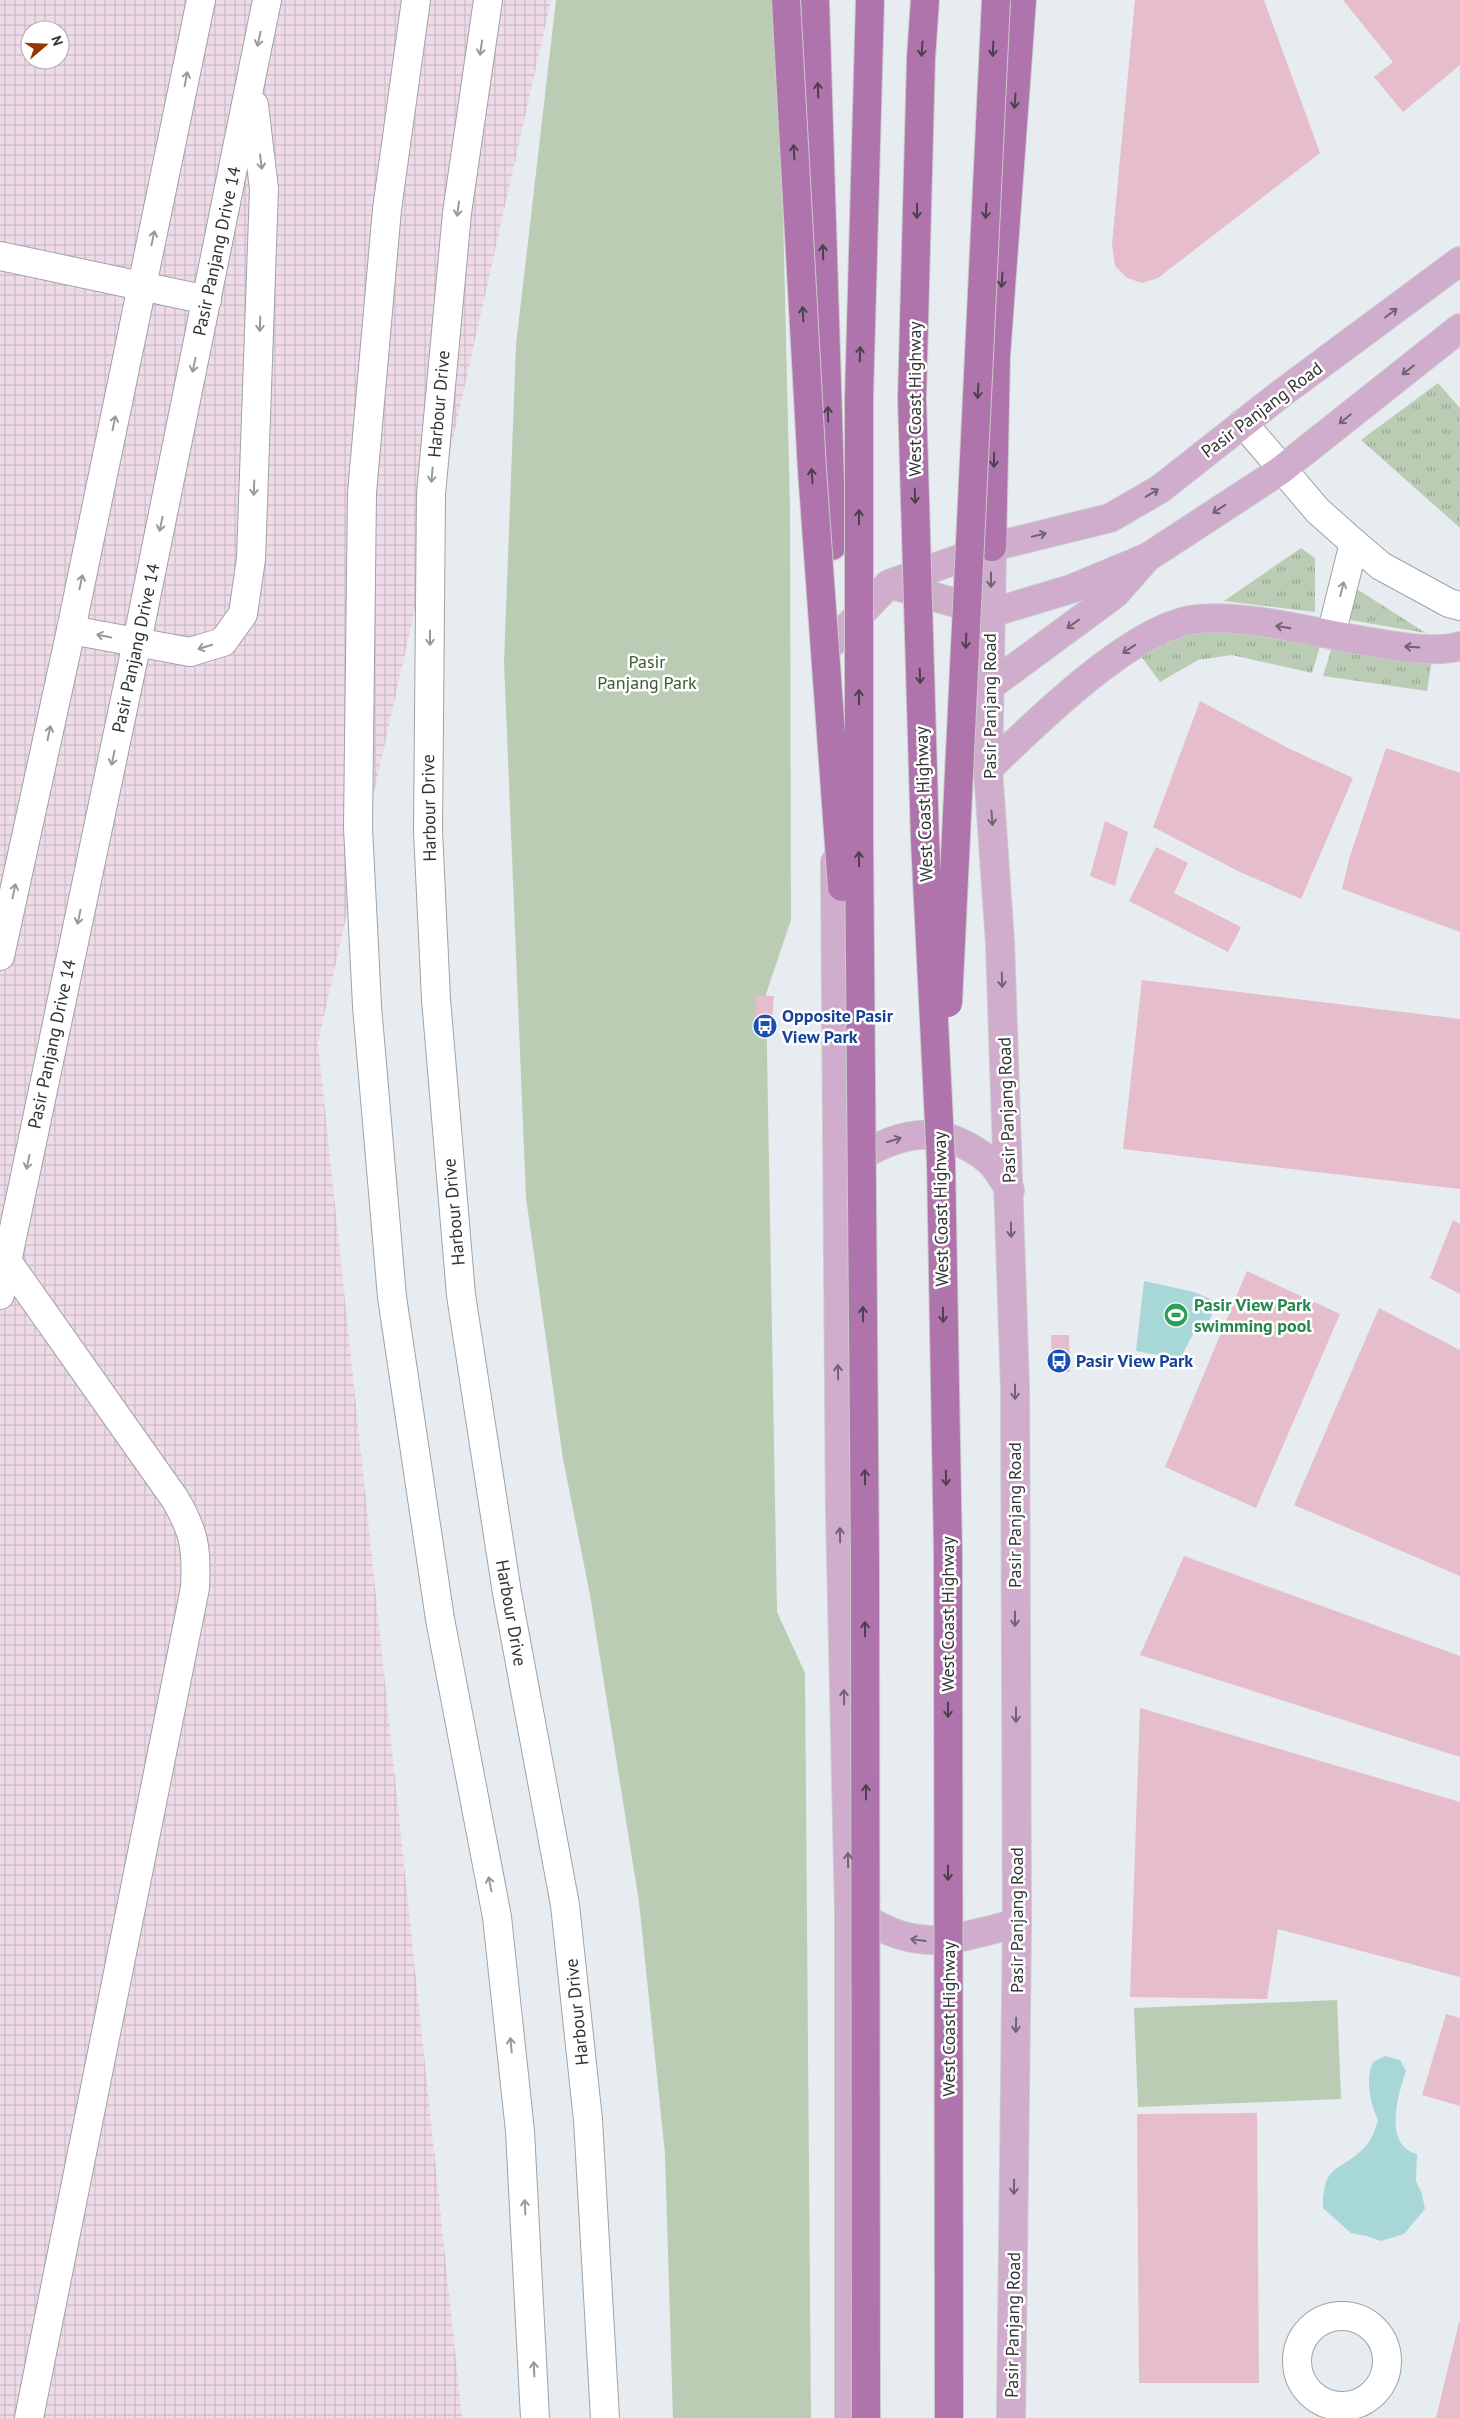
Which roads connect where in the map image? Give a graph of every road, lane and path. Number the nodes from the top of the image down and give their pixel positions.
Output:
1 (201, 0) edge
2 (267, 0) edge
3 (416, 0) edge
4 (488, 0) edge
5 (786, 0) edge
6 (815, 0) edge
7 (870, 0) edge
8 (926, 0) edge
9 (996, 0) edge
10 (1022, 0) edge
11 (251, 79) junction
12 (0, 256) edge
13 (1460, 262) edge
14 (143, 286) junction
15 (207, 300) junction
16 (1460, 328) edge
17 (1243, 423) junction
18 (1282, 470) junction
19 (832, 539) junction
20 (1354, 543) junction
21 (992, 547) junction
22 (1148, 557) junction
23 (889, 584) junction
24 (1460, 606) edge
25 (991, 613) junction
26 (71, 630) junction
27 (1331, 635) junction
28 (137, 642) junction
29 (833, 642) junction
30 (1460, 646) edge
31 (990, 686) junction
32 (988, 769) junction
33 (0, 956) edge
34 (862, 1153) junction
35 (940, 1162) junction
36 (836, 1170) junction
37 (1010, 1190) junction
38 (7, 1261) junction
39 (0, 1295) edge
40 (849, 1908) junction
41 (1017, 1923) junction
42 (29, 2418) edge
43 (535, 2418) edge
44 (605, 2418) edge
45 (849, 2418) edge
46 (866, 2418) edge
47 (949, 2418) edge
48 (1011, 2418) edge

14 -> 1 street
2 -> 11 street, Pasir Panjang Drive 14
43 -> 3 street
4 -> 44 street, Harbour Drive
34 -> 5 highway, bridge
19 -> 6 highway
34 -> 7 highway, bridge
8 -> 35 highway, West Coast Highway, bridge
9 -> 35 highway, bridge
10 -> 21 highway
11 - 15 street, Pasir Panjang Drive 14
11 -> 28 street
12 - 14 street
17 -> 13 main road, Pasir Panjang Road
14 - 15 street
26 -> 14 street
15 -> 28 street, Pasir Panjang Drive 14
16 -> 18 main road, Pasir Panjang Road
17 - 18 street
21 -> 17 main road, Pasir Panjang Road
18 - 20 street
18 -> 22 main road, Pasir Panjang Road
19 - 23 main road, Pasir Panjang Road
19 - 29 main road
20 - 24 street
27 -> 20 street
21 - 23 main road, Pasir Panjang Road
21 -> 25 main road, Pasir Panjang Road
22 - 25 main road, Pasir Panjang Road
22 -> 31 main road
23 - 25 main road, Pasir Panjang Road
23 - 29 main road, Pasir Panjang Road
25 - 31 main road, Pasir Panjang Road
28 -> 26 street
33 -> 26 street
30 -> 27 main road
27 -> 32 main road
28 -> 38 street, Pasir Panjang Drive 14
29 - 36 main road
31 - 32 main road, Pasir Panjang Road
32 -> 37 main road, Pasir Panjang Road
46 -> 34 highway, bridge
35 -> 47 highway, West Coast Highway, bridge
36 -> 37 main road
40 -> 36 main road
37 -> 41 main road, Pasir Panjang Road
38 - 39 street, Pasir Panjang Drive 14
38 - 42 street
41 -> 40 main road
40 - 45 main road
41 -> 48 main road, Pasir Panjang Road

